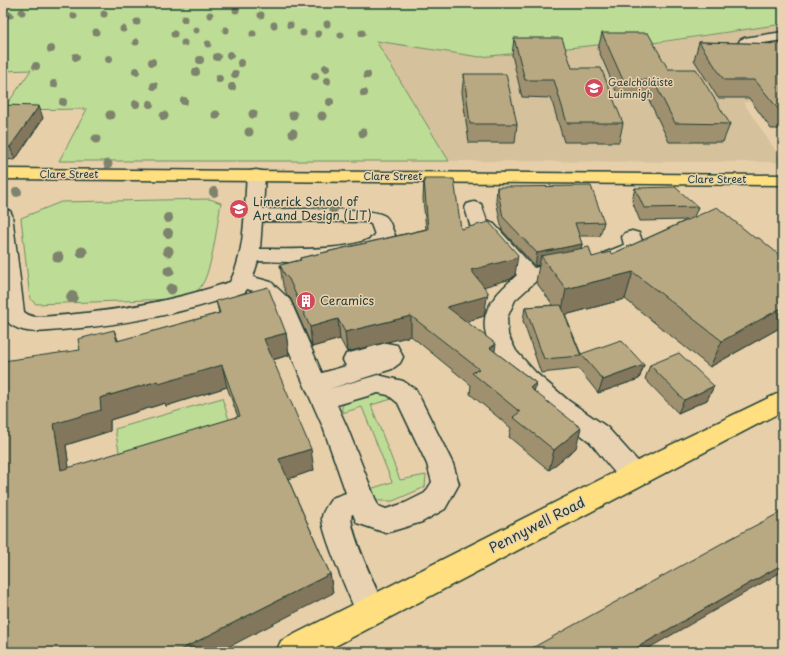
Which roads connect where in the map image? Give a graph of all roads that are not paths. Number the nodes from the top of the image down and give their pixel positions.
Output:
1 (783, 36) edge
2 (782, 57) edge
3 (3, 174) edge
4 (256, 175) junction
5 (783, 180) edge
6 (474, 208) dead end
7 (3, 215) edge
8 (253, 215) junction
9 (632, 237) dead end
10 (5, 244) edge
11 (249, 255) junction
12 (529, 276) junction
13 (246, 288) junction
14 (182, 320) dead end
15 (354, 360) dead end
16 (319, 392) junction
17 (783, 400) edge
18 (634, 475) junction
19 (361, 498) junction
20 (371, 611) junction
21 (292, 652) edge

1 - 2 street
3 - 4 main road, Clare Street
4 - 5 main road, Clare Street
4 - 8 street
6 - 12 street
7 - 10 street
8 - 11 street
8 - 11 street
9 - 12 street
10 - 13 street
11 - 13 street
12 - 18 street
13 - 14 street
13 - 16 street
15 - 16 street
16 - 19 street
16 - 19 street
17 - 18 main road, Pennywell Road
18 - 20 main road, Pennywell Road
19 - 20 street
20 - 21 main road, Pennywell Road

